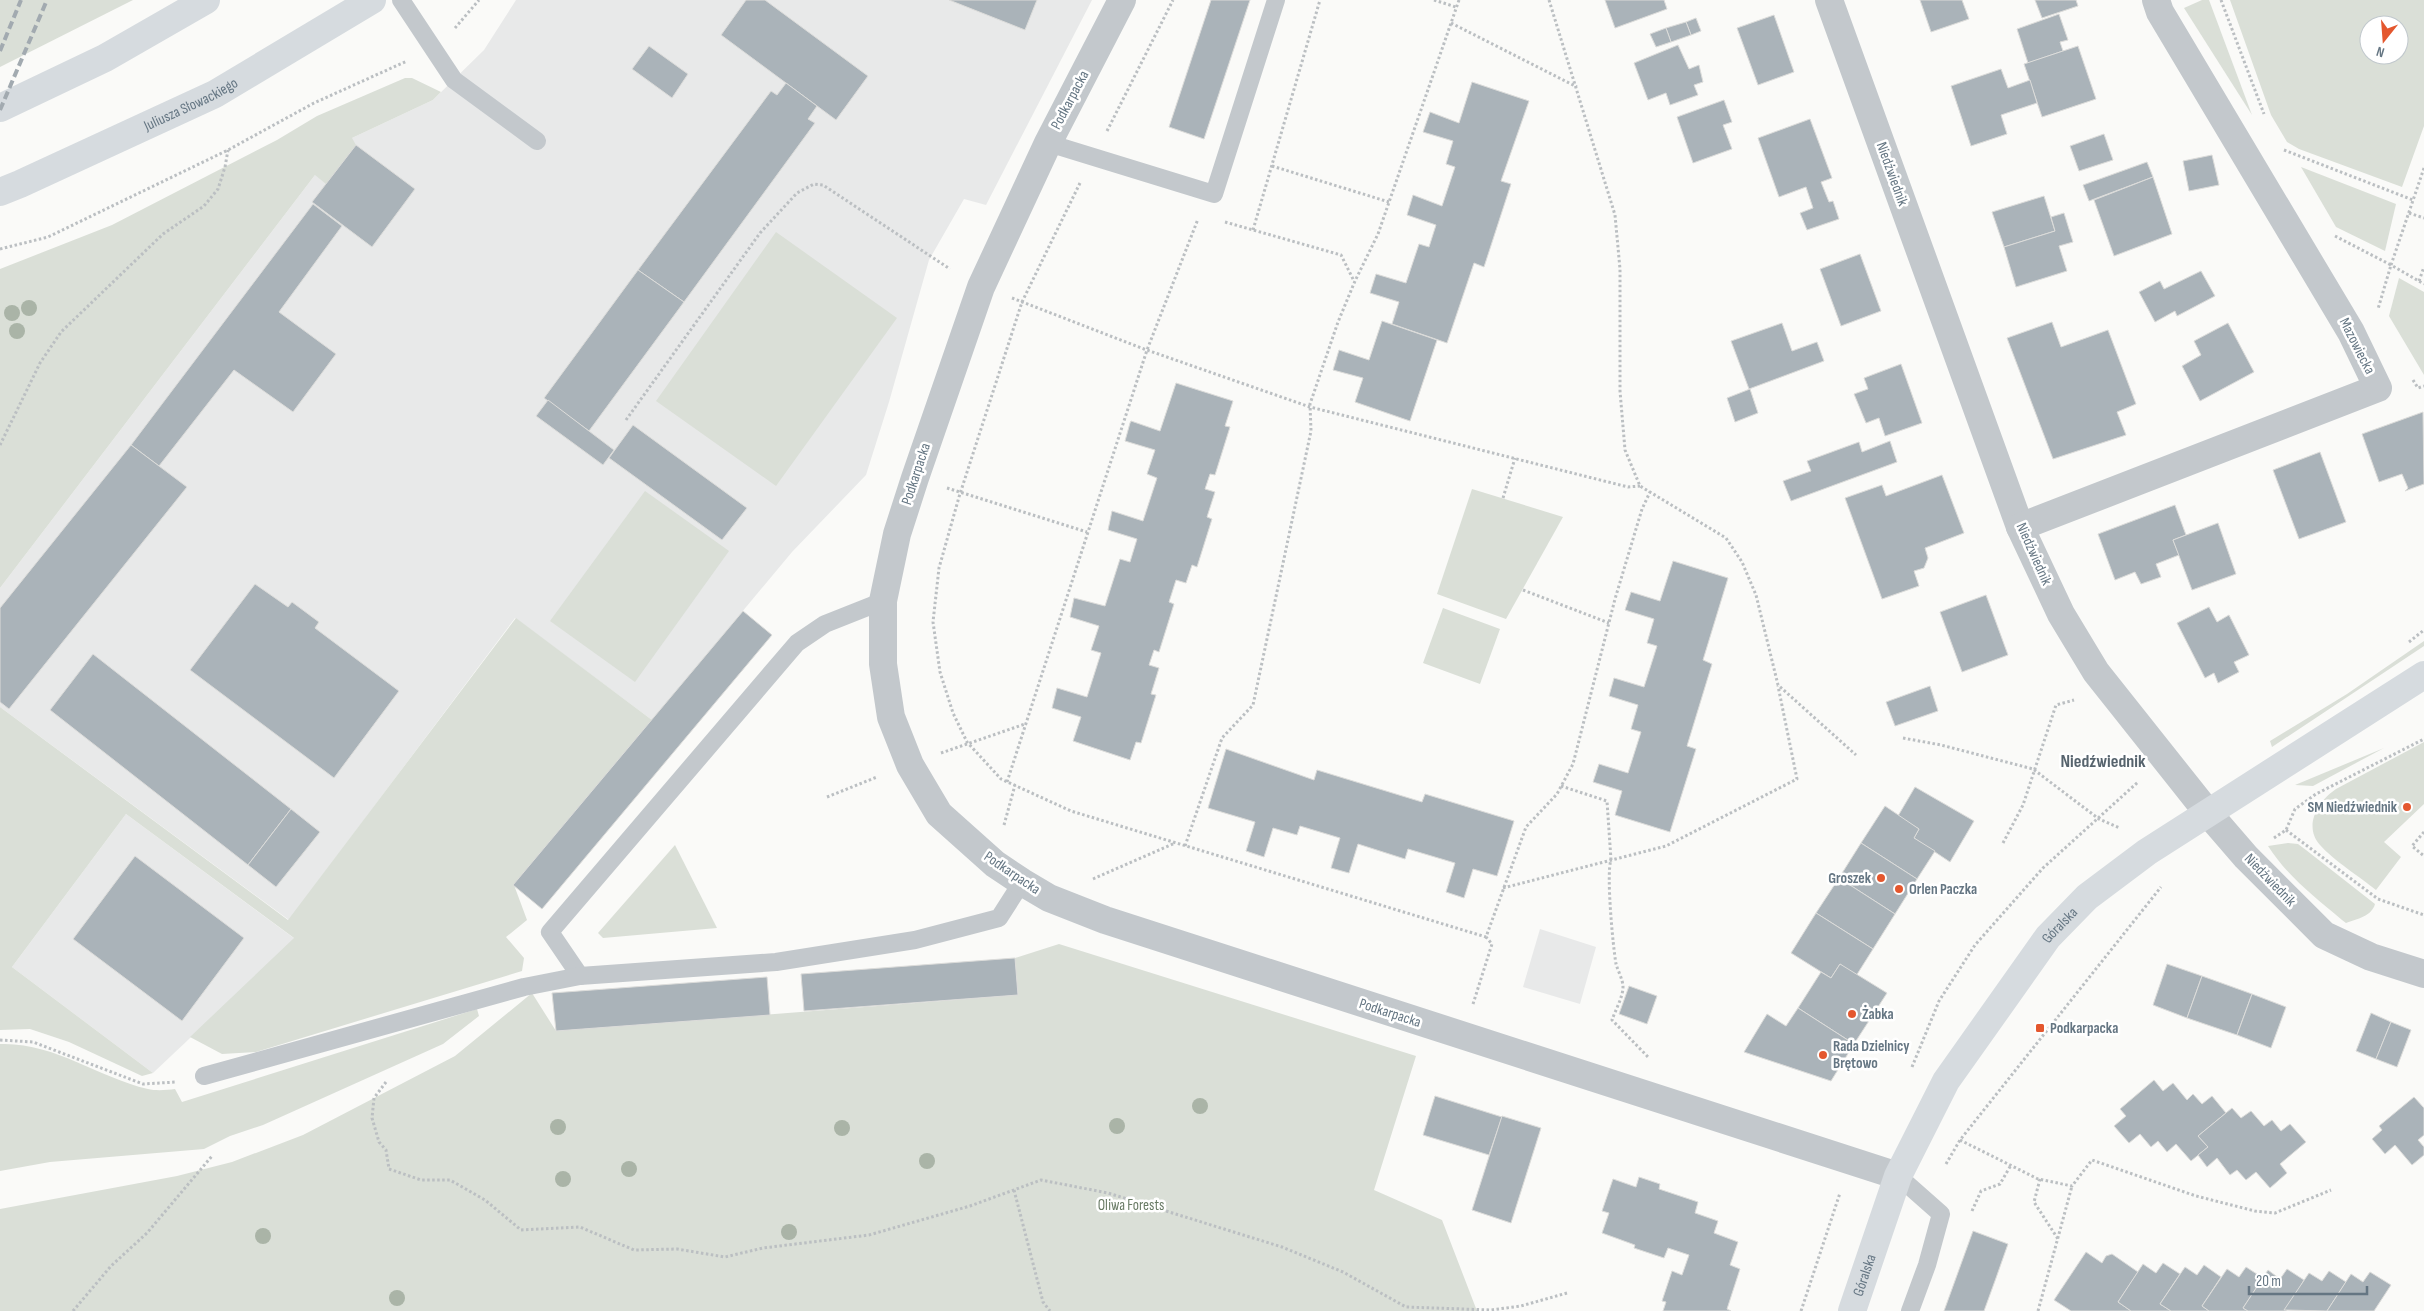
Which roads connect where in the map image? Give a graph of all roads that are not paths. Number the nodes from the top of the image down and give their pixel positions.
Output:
1 (206, 0) edge
2 (372, 0) edge
3 (401, 0) edge
4 (1122, 0) edge
5 (1276, 0) edge
6 (1829, 0) edge
7 (2156, 0) edge
8 (0, 108) edge
9 (538, 141) dead end
10 (1048, 142) junction
11 (0, 192) edge
12 (2020, 527) junction
13 (883, 601) junction
14 (2424, 675) edge
15 (2208, 813) junction
16 (1022, 882) junction
17 (2424, 974) edge
18 (580, 976) junction
19 (204, 1076) road end
20 (1898, 1176) junction
21 (1852, 1311) edge
22 (1910, 1311) edge

1 - 8 street
2 - 11 street, Juliusza Słowackiego
3 - 9 lane
4 - 10 street, Podkarpacka
5 - 10 lane
6 - 12 street, Niedźwiednik
7 - 12 street, Mazowiecka
10 - 13 street, Podkarpacka
12 - 15 street, Niedźwiednik
13 - 16 street, Podkarpacka
13 - 18 lane
14 - 15 street, Góralska
15 - 17 street, Niedźwiednik
15 - 20 street, Góralska
16 - 18 lane
16 - 20 street, Podkarpacka
18 - 19 lane
20 - 21 street, Góralska
20 - 22 lane

